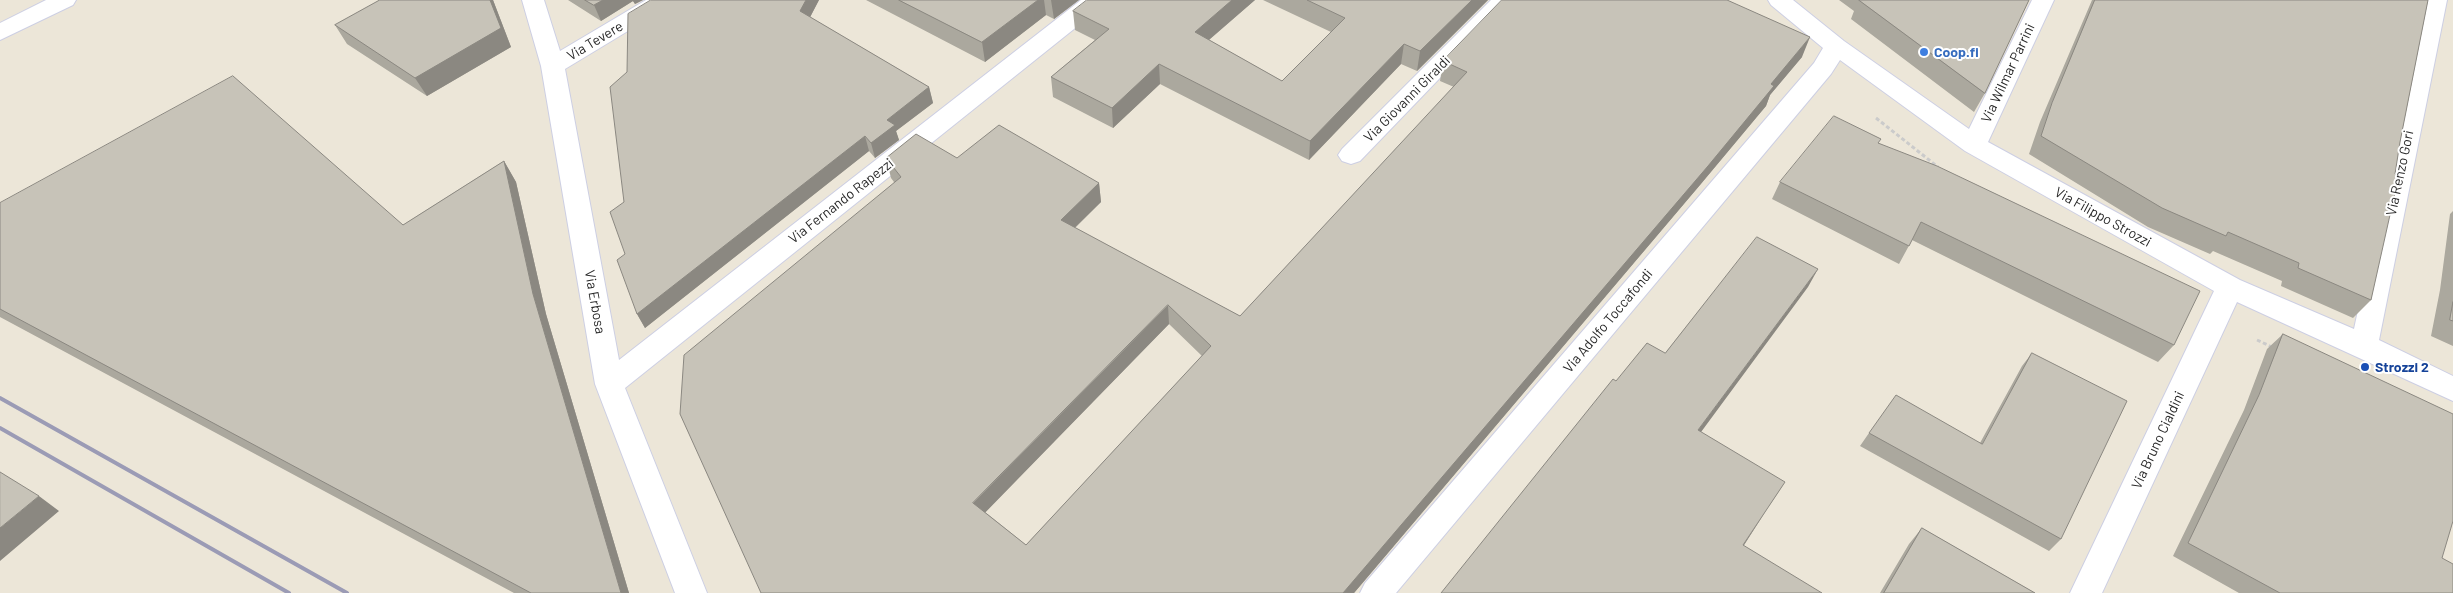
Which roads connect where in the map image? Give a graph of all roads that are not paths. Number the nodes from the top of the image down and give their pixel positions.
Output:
1 (65, 0) edge
2 (533, 0) edge
3 (663, 0) edge
4 (1096, 0) edge
5 (1504, 0) edge
6 (1780, 0) edge
7 (2043, 0) edge
8 (2436, 0) edge
9 (0, 32) edge
10 (1836, 46) junction
11 (553, 66) junction
12 (1974, 145) junction
13 (1352, 155) dead end
14 (2230, 287) junction
15 (2364, 346) junction
16 (609, 384) junction
17 (2453, 389) edge
18 (2095, 590) edge
19 (691, 593) edge
20 (1376, 593) edge

1 - 9 street
2 - 11 street, Via Erbosa
3 - 11 street, Via Tevere
4 - 16 street, Via Fernando Rapezzi
5 - 13 street, Via Giovanni Giraldi
6 - 10 street, Via Filippo Strozzi
7 - 12 street, Via Wilmar Parrini
8 - 15 street, Via Renzo Gori
10 - 12 street, Via Filippo Strozzi
10 - 20 street, Via Adolfo Toccafondi
11 - 16 street, Via Erbosa
12 - 14 street, Via Filippo Strozzi
14 - 15 street, Via Filippo Strozzi
14 - 18 street, Via Bruno Cialdini
15 - 17 street, Via Filippo Strozzi
16 - 19 street, Via Erbosa

